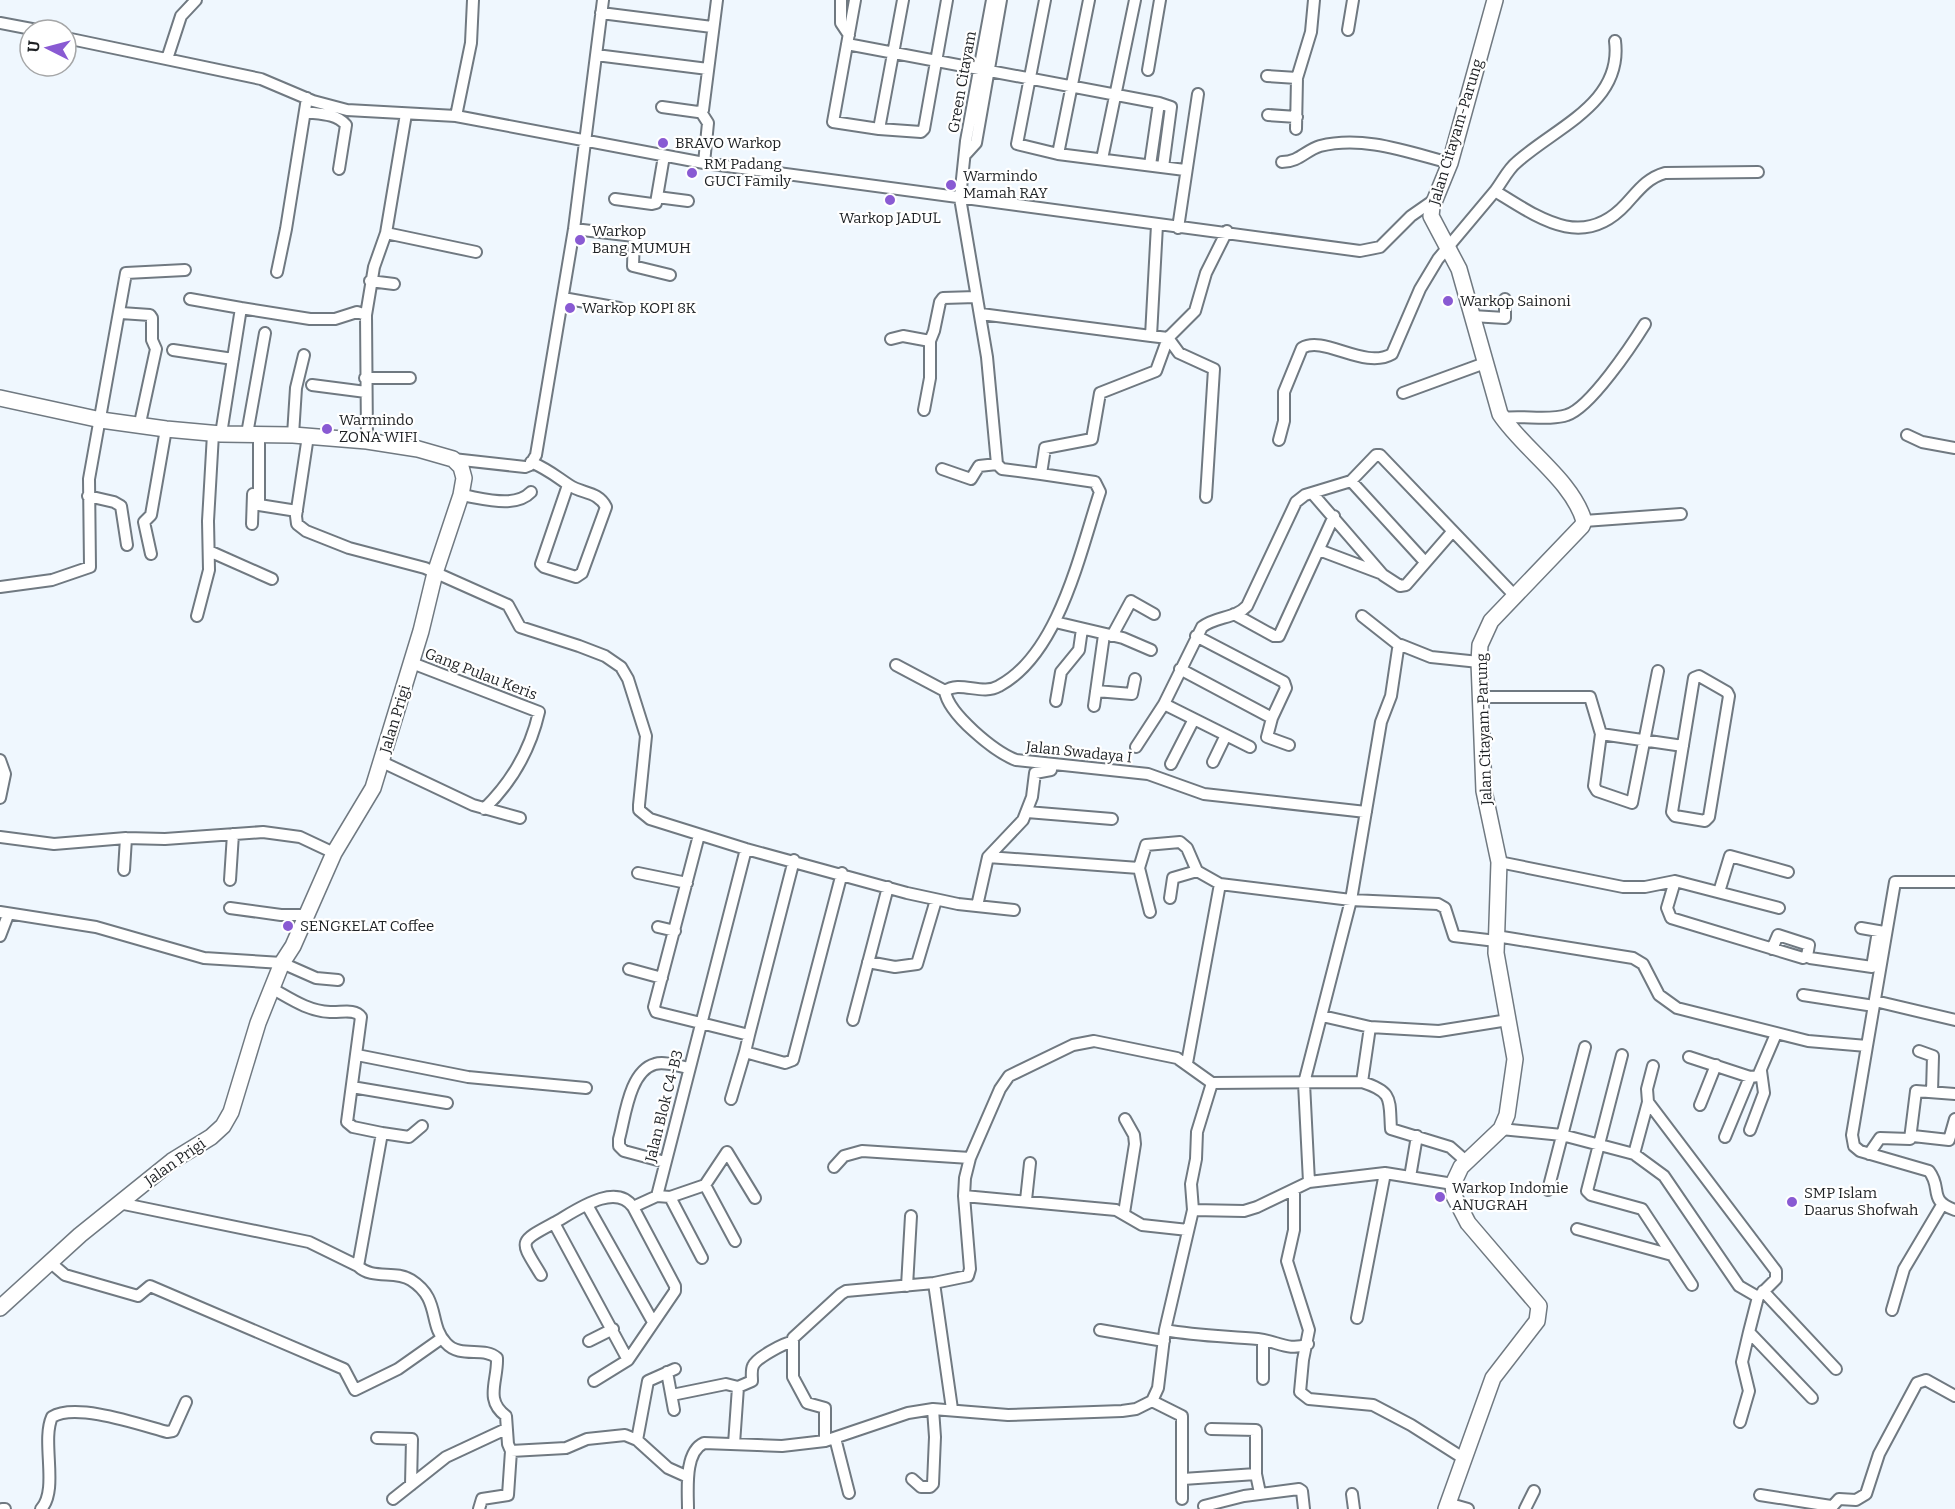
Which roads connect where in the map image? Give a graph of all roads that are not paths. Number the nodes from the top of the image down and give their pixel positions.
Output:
1 (198, 0) edge
2 (473, 0) edge
3 (603, 0) edge
4 (717, 0) edge
5 (841, 0) edge
6 (855, 0) edge
7 (903, 0) edge
8 (947, 0) edge
9 (992, 0) edge
10 (1001, 0) edge
11 (1045, 0) edge
12 (1089, 0) edge
13 (1135, 0) edge
14 (1160, 0) edge
15 (1314, 0) edge
16 (1353, 0) edge
17 (1495, 0) edge
18 (601, 13) junction
19 (0, 22) edge
20 (18, 26) edge
21 (712, 27) junction
22 (1348, 30) dead end
23 (78, 40) edge
24 (848, 40) junction
25 (1616, 41) dead end
26 (893, 53) junction
27 (596, 55) junction
28 (167, 59) junction
29 (935, 61) junction
30 (708, 69) junction
31 (984, 70) junction
32 (1148, 70) dead end
33 (1268, 76) dead end
34 (1297, 78) junction
35 (1029, 79) junction
36 (1071, 87) junction
37 (1198, 94) dead end
38 (1114, 95) junction
39 (307, 98) junction
40 (1159, 103) junction
41 (662, 107) dead end
42 (305, 112) junction
43 (701, 112) junction
44 (406, 114) junction
45 (1268, 115) dead end
46 (456, 116) junction
47 (1297, 117) junction
48 (879, 129) junction
49 (1296, 129) dead end
50 (586, 141) junction
51 (1058, 154) junction
52 (664, 156) junction
53 (1102, 159) junction
54 (1282, 162) dead end
55 (1450, 163) junction
56 (704, 164) junction
57 (1149, 165) junction
58 (1163, 167) junction
59 (339, 169) dead end
60 (1185, 170) junction
61 (1758, 172) dead end
62 (1495, 191) junction
63 (657, 197) junction
64 (960, 198) junction
65 (615, 199) dead end
66 (1434, 200) junction
67 (688, 201) dead end
68 (1411, 216) junction
69 (636, 225) dead end
70 (1157, 225) junction
71 (1178, 228) junction
72 (574, 229) junction
73 (1227, 231) junction
74 (386, 233) junction
75 (1440, 234) junction
76 (634, 236) junction
77 (476, 252) dead end
78 (185, 270) dead end
79 (276, 272) dead end
80 (670, 275) dead end
81 (370, 281) junction
82 (394, 284) dead end
83 (976, 297) junction
84 (563, 298) junction
85 (190, 299) dead end
86 (1505, 299) dead end
87 (240, 308) junction
88 (619, 308) dead end
89 (121, 313) junction
90 (981, 314) junction
91 (366, 315) junction
92 (1472, 316) junction
93 (1645, 324) dead end
94 (265, 333) dead end
95 (1150, 336) junction
96 (891, 339) dead end
97 (930, 341) junction
98 (1172, 343) junction
99 (173, 350) dead end
100 (304, 355) dead end
101 (233, 359) junction
102 (1485, 363) junction
103 (365, 378) junction
104 (410, 378) dead end
105 (312, 385) dead end
106 (366, 392) junction
107 (1403, 393) dead end
108 (0, 398) edge
109 (924, 410) dead end
110 (1502, 418) junction
111 (101, 420) junction
112 (140, 423) junction
113 (166, 429) junction
114 (217, 434) junction
115 (254, 434) junction
116 (1907, 435) dead end
117 (300, 436) junction
118 (1279, 440) dead end
119 (367, 441) junction
120 (1955, 448) edge
121 (453, 459) junction
122 (483, 462) junction
123 (531, 462) junction
124 (997, 464) junction
125 (942, 469) dead end
126 (1041, 474) junction
127 (464, 478) junction
128 (1351, 481) junction
129 (568, 485) junction
130 (531, 492) dead end
131 (1312, 493) junction
132 (461, 495) junction
133 (88, 496) junction
134 (1206, 497) dead end
135 (297, 511) junction
136 (1681, 514) dead end
137 (1334, 516) junction
138 (1584, 521) junction
139 (252, 524) dead end
140 (1452, 532) junction
141 (127, 545) dead end
142 (1319, 550) junction
143 (209, 551) junction
144 (151, 554) dead end
145 (1425, 562) junction
146 (435, 573) junction
147 (1383, 575) junction
148 (272, 579) dead end
149 (0, 587) edge
150 (1515, 596) junction
151 (1154, 614) dead end
152 (1234, 614) junction
153 (1362, 615) dead end
154 (197, 616) dead end
155 (1055, 622) junction
156 (1082, 629) junction
157 (1108, 635) junction
158 (1196, 636) junction
159 (1400, 646) junction
160 (1151, 651) dead end
161 (1479, 662) junction
162 (411, 663) junction
163 (896, 665) dead end
164 (1180, 669) junction
165 (1658, 671) dead end
166 (1135, 679) dead end
167 (945, 691) junction
168 (1096, 691) junction
169 (1482, 697) junction
170 (1056, 701) dead end
171 (1164, 704) junction
172 (1094, 706) dead end
173 (1272, 718) junction
174 (1194, 719) junction
175 (1601, 734) junction
176 (1226, 735) junction
177 (1644, 740) junction
178 (1289, 746) dead end
179 (1683, 746) junction
180 (1136, 747) dead end
181 (1250, 747) dead end
182 (0, 760) edge
183 (382, 762) junction
184 (1213, 762) dead end
185 (1171, 764) dead end
186 (1148, 774) junction
187 (0, 798) edge
188 (484, 808) junction
189 (1027, 812) junction
190 (1366, 812) junction
191 (520, 819) dead end
192 (1112, 819) dead end
193 (233, 834) junction
194 (699, 835) junction
195 (0, 837) edge
196 (126, 838) junction
197 (746, 849) junction
198 (334, 853) junction
199 (988, 857) junction
200 (794, 860) junction
201 (1499, 862) junction
202 (1139, 868) junction
203 (124, 870) dead end
204 (1197, 871) junction
205 (1788, 872) dead end
206 (638, 873) dead end
207 (842, 873) junction
208 (230, 880) dead end
209 (1675, 881) junction
210 (1955, 882) edge
211 (687, 883) junction
212 (1220, 884) junction
213 (888, 887) junction
214 (1719, 892) junction
215 (1170, 898) dead end
216 (936, 900) junction
217 (1351, 900) junction
218 (974, 906) junction
219 (230, 908) dead end
220 (1779, 908) dead end
221 (1014, 910) dead end
222 (1150, 912) dead end
223 (4, 913) edge
224 (306, 915) junction
225 (658, 927) dead end
226 (1861, 928) dead end
227 (675, 931) junction
228 (1881, 932) junction
229 (0, 936) edge
230 (1496, 938) junction
231 (1772, 949) dead end
232 (1810, 958) dead end
233 (868, 962) junction
234 (282, 963) junction
235 (629, 969) dead end
236 (662, 978) junction
237 (338, 980) dead end
238 (273, 989) junction
239 (1803, 995) dead end
240 (1874, 1004) junction
241 (1322, 1016) junction
242 (853, 1020) dead end
243 (1508, 1020) junction
244 (1955, 1020) edge
245 (702, 1023) junction
246 (1370, 1027) junction
247 (1776, 1034) junction
248 (749, 1035) junction
249 (1867, 1046) junction
250 (1585, 1047) dead end
251 (1919, 1051) dead end
252 (745, 1052) junction
253 (357, 1055) junction
254 (1622, 1055) dead end
255 (1689, 1057) dead end
256 (1186, 1063) junction
257 (1716, 1065) junction
258 (1653, 1066) dead end
259 (688, 1068) junction
260 (1761, 1071) junction
261 (1750, 1077) junction
262 (1362, 1082) junction
263 (1212, 1083) junction
264 (1304, 1083) junction
265 (352, 1087) junction
266 (586, 1088) dead end
267 (1932, 1092) junction
268 (1955, 1094) edge
269 (731, 1099) dead end
270 (447, 1102) dead end
271 (1648, 1102) junction
272 (1700, 1105) dead end
273 (1125, 1119) dead end
274 (1955, 1119) edge
275 (422, 1126) dead end
276 (1501, 1129) junction
277 (1750, 1130) dead end
278 (382, 1133) junction
279 (1562, 1135) junction
280 (1417, 1136) junction
281 (1912, 1136) junction
282 (1725, 1137) dead end
283 (1599, 1145) junction
284 (1634, 1154) junction
285 (1869, 1154) junction
286 (970, 1158) junction
287 (665, 1162) junction
288 (1467, 1162) junction
289 (1030, 1163) dead end
290 (834, 1167) dead end
291 (1385, 1173) junction
292 (1410, 1177) junction
293 (1309, 1182) junction
294 (1453, 1184) junction
295 (705, 1185) junction
296 (1548, 1190) dead end
297 (1294, 1191) junction
298 (657, 1196) junction
299 (964, 1196) junction
300 (670, 1197) junction
301 (755, 1198) dead end
302 (1026, 1200) junction
303 (119, 1203) junction
304 (587, 1205) junction
305 (1942, 1205) junction
306 (633, 1207) junction
307 (1193, 1210) junction
308 (1955, 1210) edge
309 (1124, 1213) junction
310 (911, 1216) dead end
311 (554, 1223) junction
312 (1653, 1224) junction
313 (1577, 1229) dead end
314 (1188, 1230) junction
315 (735, 1241) dead end
316 (1646, 1248) junction
317 (1672, 1255) junction
318 (702, 1258) dead end
319 (51, 1263) junction
320 (358, 1266) junction
321 (541, 1275) dead end
322 (934, 1283) junction
323 (1692, 1285) dead end
324 (907, 1286) junction
325 (1760, 1294) junction
326 (0, 1308) edge
327 (1892, 1310) dead end
328 (1358, 1318) dead end
329 (653, 1322) junction
330 (613, 1329) junction
331 (1101, 1330) dead end
332 (1749, 1332) junction
333 (1165, 1335) junction
334 (442, 1338) junction
335 (1263, 1340) junction
336 (589, 1341) dead end
337 (792, 1342) junction
338 (1308, 1344) junction
339 (628, 1360) junction
340 (1836, 1369) dead end
341 (1263, 1378) dead end
342 (594, 1381) dead end
343 (738, 1387) junction
344 (672, 1395) junction
345 (1955, 1396) edge
346 (1812, 1398) dead end
347 (1152, 1401) junction
348 (186, 1402) dead end
349 (933, 1409) junction
350 (952, 1409) junction
351 (674, 1410) dead end
352 (1740, 1422) dead end
353 (506, 1428) junction
354 (1211, 1429) dead end
355 (377, 1438) dead end
356 (637, 1440) junction
357 (830, 1440) junction
358 (734, 1444) junction
359 (512, 1451) junction
360 (1463, 1458) junction
361 (1256, 1474) junction
362 (688, 1477) junction
363 (912, 1479) dead end
364 (1183, 1479) junction
365 (411, 1485) junction
366 (1534, 1491) dead end
367 (849, 1493) dead end
368 (1260, 1493) junction
369 (1352, 1494) dead end
370 (1760, 1495) dead end
371 (393, 1499) dead end
372 (1182, 1499) dead end
373 (1204, 1506) dead end
374 (1447, 1506) edge
375 (1830, 1508) edge
376 (41, 1509) edge
377 (479, 1509) edge
378 (688, 1509) edge
379 (1304, 1509) edge
380 (1354, 1509) edge
381 (1468, 1509) edge
382 (1525, 1509) edge

1 - 28 street
2 - 46 street
3 - 18 street
4 - 21 street
5 - 24 street
6 - 24 street
7 - 26 street
8 - 29 street
9 - 31 street, Green Citayam
10 - 31 street, Green Citayam
11 - 35 street
12 - 36 street
13 - 38 street
14 - 32 street
15 - 34 street
16 - 22 street
17 - 55 street, Jalan Citayam-Parung
18 - 21 street
18 - 27 street
19 - 20 street
21 - 30 street
23 - 28 street
24 - 26 street
24 - 48 street
25 - 62 street
26 - 29 street
26 - 48 street
27 - 30 street
27 - 50 street
28 - 39 street
29 - 31 street
29 - 48 street
30 - 43 street
31 - 35 street
31 - 64 street, Green Citayam
33 - 34 street
34 - 47 street
35 - 36 street
35 - 51 street
36 - 38 street
36 - 51 street
37 - 60 street
38 - 40 street
38 - 53 street
39 - 42 street
39 - 44 street
40 - 57 street
40 - 58 street
41 - 43 street
42 - 59 street
42 - 79 street
43 - 56 street
44 - 46 street
44 - 74 street
45 - 47 street
46 - 50 street
47 - 49 street
50 - 52 street
50 - 72 street
51 - 53 street
52 - 56 street
52 - 63 street
53 - 57 street
54 - 55 street
55 - 66 street, Jalan Citayam-Parung
56 - 64 street
57 - 58 street
58 - 60 street
60 - 71 street
61 - 62 street
62 - 75 street
63 - 65 street
63 - 67 street
64 - 70 street
64 - 83 street, Green Citayam
66 - 68 street
66 - 75 street, Jalan Citayam-Parung
68 - 73 street
68 - 75 street
69 - 76 street
70 - 71 street
70 - 95 street
71 - 73 street
72 - 76 street
72 - 84 street
73 - 98 street
74 - 77 street
74 - 81 street
75 - 92 street, Jalan Citayam-Parung
75 - 118 street
76 - 80 street
78 - 89 street
81 - 82 street
81 - 91 street
83 - 90 street, Green Citayam
83 - 97 street
84 - 88 street
84 - 123 street
85 - 87 street
86 - 92 street
87 - 91 street
87 - 101 street
89 - 111 street
89 - 112 street
90 - 95 street
90 - 124 street, Green Citayam
91 - 103 street
92 - 102 street, Jalan Citayam-Parung
93 - 110 street
94 - 115 street
95 - 98 street
96 - 97 street
97 - 109 street
98 - 126 street
98 - 134 street
99 - 101 street
100 - 117 street
101 - 114 street
102 - 107 street
102 - 110 street, Jalan Citayam-Parung
103 - 104 street
103 - 106 street
105 - 106 street
106 - 119 street
108 - 111 street
110 - 138 street, Jalan Citayam-Parung
111 - 112 street
111 - 133 street
112 - 113 street
113 - 114 street
113 - 144 street
114 - 115 street
114 - 143 street
115 - 117 street
115 - 135 street
115 - 139 street
116 - 120 street
117 - 119 street
117 - 135 street
119 - 121 street
121 - 122 street
121 - 127 street
122 - 123 street
122 - 127 street
123 - 129 street
124 - 125 street
124 - 126 street
126 - 155 street
127 - 132 street, Jalan Prigi
128 - 131 street
128 - 140 street
128 - 145 street
129 - 129 street
130 - 132 street
131 - 137 street
131 - 152 street
132 - 146 street, Jalan Prigi
133 - 141 street
133 - 149 street
135 - 146 street
136 - 138 street
137 - 142 street
137 - 147 street
138 - 150 street, Jalan Citayam-Parung
140 - 145 street
140 - 150 street
142 - 147 street
142 - 152 street
143 - 148 street
143 - 154 street
145 - 147 street
146 - 162 street, Jalan Prigi
146 - 194 street
150 - 161 street, Jalan Citayam-Parung
151 - 157 street
152 - 158 street
153 - 159 street
155 - 156 street
155 - 167 street
156 - 157 street
156 - 170 street
157 - 160 street
157 - 168 street
158 - 164 street
158 - 173 street
159 - 161 street
159 - 190 street
161 - 169 street, Jalan Citayam-Parung
162 - 183 street, Jalan Prigi
162 - 188 street, Gang Pulau Keris
163 - 167 street
164 - 171 street
164 - 173 street
165 - 177 street
166 - 168 street
167 - 186 street, Jalan Swadaya I
168 - 172 street
169 - 175 street
169 - 201 street, Jalan Citayam-Parung
171 - 174 street
171 - 180 street
173 - 178 street
174 - 176 street
174 - 185 street
175 - 177 street
175 - 177 street
176 - 181 street
176 - 184 street
177 - 179 street
179 - 179 street
182 - 187 street
183 - 188 street
183 - 198 street, Jalan Prigi
186 - 189 street
186 - 190 street, Jalan Swadaya I
188 - 191 street
189 - 192 street
189 - 199 street
190 - 217 street
193 - 196 street
193 - 198 street
193 - 208 street
194 - 197 street
194 - 211 street
195 - 196 street
196 - 203 street
197 - 200 street
197 - 245 street, Jalan Blok C4-B3
198 - 224 street, Jalan Prigi
199 - 202 street
199 - 218 street
200 - 207 street
200 - 248 street
201 - 209 street
201 - 230 street, Jalan Citayam-Parung
202 - 204 street
202 - 222 street
204 - 212 street
204 - 215 street
205 - 214 street
206 - 211 street
207 - 213 street
207 - 252 street
209 - 214 street
209 - 231 street
210 - 228 street
211 - 227 street
212 - 217 street
212 - 256 street
213 - 216 street
213 - 233 street
214 - 220 street
216 - 218 street
216 - 233 street
217 - 230 street
217 - 241 street
218 - 221 street
219 - 224 street
223 - 229 street
223 - 234 street
224 - 234 street, Jalan Prigi
225 - 227 street
226 - 228 street
227 - 236 street
228 - 232 street
228 - 240 street
230 - 243 street, Jalan Citayam-Parung
230 - 247 street
233 - 242 street
234 - 237 street
234 - 238 street, Jalan Prigi
235 - 236 street
236 - 245 street
238 - 253 street
238 - 303 street, Jalan Prigi
239 - 240 street
240 - 244 street
240 - 249 street
241 - 246 street
241 - 264 street
243 - 246 street
243 - 276 street, Jalan Citayam-Parung
245 - 248 street
245 - 259 street, Jalan Blok C4-B3
246 - 262 street
247 - 249 street
247 - 260 street
248 - 252 street
249 - 285 street
250 - 279 street
251 - 267 street
252 - 269 street
253 - 265 street
253 - 266 street
254 - 283 street
255 - 257 street
256 - 263 street
256 - 286 street
257 - 261 street
257 - 272 street
258 - 271 street
259 - 287 street, Jalan Blok C4-B3
259 - 287 street
260 - 261 street
260 - 277 street
261 - 282 street
262 - 264 street
262 - 280 street
263 - 264 street
263 - 307 street
264 - 293 street
265 - 270 street
265 - 278 street
267 - 268 street
267 - 281 street
271 - 284 street
271 - 325 street
273 - 309 street
274 - 281 street
275 - 278 street
276 - 279 street
276 - 288 street
278 - 320 street
279 - 283 street
279 - 296 street
280 - 288 street
280 - 292 street
281 - 285 street
283 - 284 street
283 - 312 street
284 - 325 street
285 - 305 street
286 - 290 street
286 - 299 street
287 - 298 street, Jalan Blok C4-B3
288 - 294 street
289 - 302 street
291 - 292 street
291 - 293 street
291 - 328 street
292 - 294 street
293 - 297 street
294 - 360 street
295 - 300 street
295 - 301 street
295 - 315 street
297 - 307 street
297 - 338 street
298 - 300 street
298 - 306 street
299 - 302 street
299 - 322 street
300 - 318 street
302 - 309 street
303 - 319 street, Jalan Prigi
303 - 320 street
304 - 306 street
304 - 311 street
304 - 329 street
305 - 308 street
305 - 327 street
306 - 329 street
307 - 314 street
309 - 314 street
310 - 324 street
311 - 321 street
311 - 330 street
312 - 316 street
312 - 317 street
313 - 316 street
314 - 333 street
316 - 317 street
317 - 323 street
319 - 326 street, Jalan Prigi
319 - 334 street
320 - 334 street
322 - 324 street
322 - 350 street
324 - 337 street
325 - 332 street
325 - 340 street
329 - 339 street
330 - 336 street
330 - 339 street
331 - 333 street
332 - 346 street
332 - 352 street
333 - 335 street
333 - 347 street
334 - 353 street
335 - 338 street
335 - 341 street
337 - 343 street
337 - 357 street
338 - 360 street
339 - 342 street
343 - 344 street
343 - 358 street
344 - 351 street
344 - 356 street
345 - 375 street
347 - 350 street
347 - 364 street
348 - 376 street
349 - 350 street
349 - 357 street
349 - 363 street
353 - 359 street
353 - 365 street
354 - 361 street
355 - 365 street
356 - 359 street
356 - 362 street
357 - 358 street
357 - 367 street
358 - 362 street
359 - 377 street
360 - 374 street
361 - 364 street
361 - 368 street
362 - 378 street
364 - 372 street
365 - 371 street
366 - 382 street
368 - 373 street
368 - 379 street
369 - 380 street
370 - 375 street
374 - 381 street

